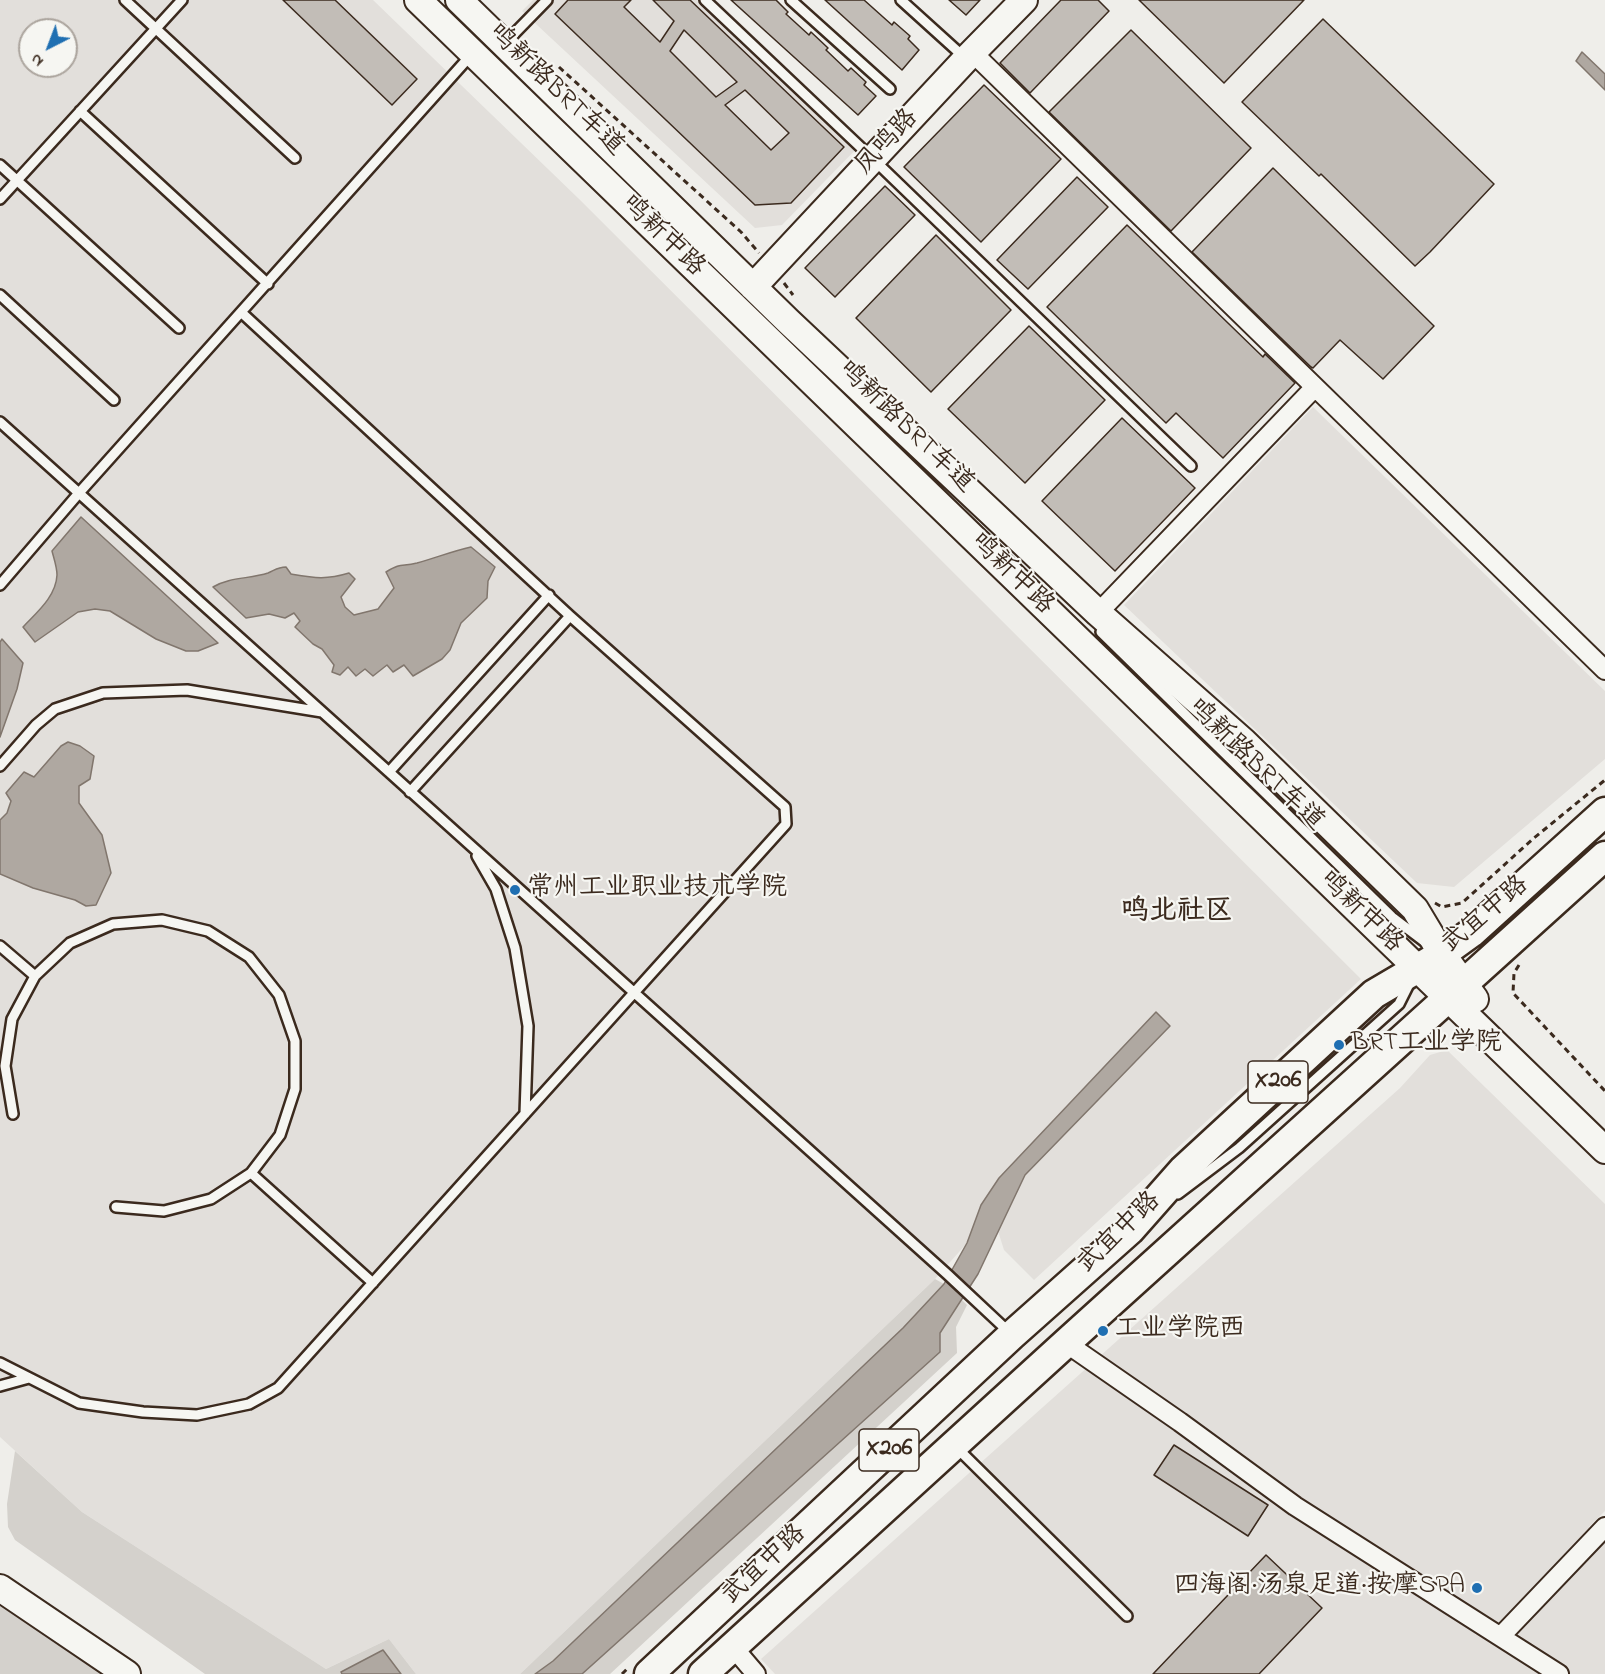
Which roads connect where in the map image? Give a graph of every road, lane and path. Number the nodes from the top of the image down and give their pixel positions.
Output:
1 (125, 0) edge
2 (182, 0) edge
3 (422, 0) edge
4 (546, 0) edge
5 (705, 0) edge
6 (791, 0) edge
7 (901, 0) edge
8 (1024, 0) edge
9 (460, 8) edge
10 (156, 28) junction
11 (504, 44) junction
12 (473, 53) junction
13 (969, 55) junction
14 (550, 61) dead end
15 (890, 89) dead end
16 (80, 111) junction
17 (296, 158) dead end
18 (873, 159) junction
19 (0, 165) edge
20 (17, 180) junction
21 (0, 199) edge
22 (772, 267) junction
23 (268, 284) junction
24 (744, 290) junction
25 (0, 295) edge
26 (796, 300) dead end
27 (242, 313) junction
28 (179, 328) dead end
29 (1315, 387) junction
30 (114, 400) dead end
31 (0, 422) edge
32 (1191, 466) dead end
33 (79, 494) junction
34 (1040, 572) dead end
35 (0, 585) edge
36 (549, 595) junction
37 (570, 616) junction
38 (1095, 618) junction
39 (1116, 661) dead end
40 (1605, 670) edge
41 (322, 712) junction
42 (0, 766) edge
43 (389, 772) junction
44 (1605, 780) edge
45 (410, 792) junction
46 (1605, 812) edge
47 (471, 847) junction
48 (1605, 856) edge
49 (1427, 898) dead end
50 (1398, 934) dead end
51 (1405, 942) dead end
52 (0, 946) edge
53 (1442, 954) junction
54 (1523, 958) dead end
55 (1418, 969) junction
56 (34, 976) junction
57 (1457, 991) junction
58 (634, 993) junction
59 (1605, 1091) edge
60 (13, 1114) dead end
61 (525, 1114) junction
62 (1605, 1130) edge
63 (1605, 1150) edge
64 (251, 1173) junction
65 (116, 1207) dead end
66 (373, 1283) junction
67 (1012, 1335) junction
68 (1066, 1343) junction
69 (0, 1363) edge
70 (29, 1378) junction
71 (0, 1386) edge
72 (954, 1445) junction
73 (1605, 1527) edge
74 (0, 1588) edge
75 (1126, 1616) dead end
76 (1501, 1636) junction
77 (733, 1647) junction
78 (640, 1670) edge
79 (127, 1674) edge
80 (621, 1674) edge
81 (704, 1674) edge
82 (756, 1674) edge
83 (1559, 1674) edge

1 - 10 lane
2 - 10 lane
3 - 12 main road, 鸣新中路
3 - 24 lane, 鸣新路BRT车道
4 - 11 lane
5 - 18 lane
6 - 15 lane
7 - 13 lane
8 - 13 main road, 凤鸣路
9 - 11 main road, 鸣新中路
9 - 34 lane, 鸣新路BRT车道
10 - 16 lane
10 - 17 lane
11 - 24 main road, 鸣新中路
12 - 23 lane
12 - 55 main road, 鸣新中路
13 - 18 main road, 凤鸣路
13 - 29 street
14 - 22 path
16 - 20 lane
16 - 23 lane
18 - 22 main road, 凤鸣路
18 - 32 lane
19 - 20 lane
20 - 21 lane
20 - 28 lane
22 - 24 main road, 凤鸣路
22 - 26 path
23 - 27 lane
24 - 38 main road, 鸣新中路
25 - 30 lane
27 - 33 lane
27 - 36 lane
29 - 38 street
29 - 40 street
31 - 33 lane
33 - 35 lane
33 - 41 lane
36 - 37 lane
36 - 43 lane
37 - 45 lane
37 - 58 lane
38 - 53 main road, 鸣新中路
39 - 50 lane, 鸣新路BRT车道
41 - 42 lane
41 - 43 lane
43 - 45 lane
44 - 49 path
45 - 47 lane
46 - 53 main road, 武宜中路 / X206
47 - 58 lane
47 - 61 lane
48 - 57 main road, 武宜中路 / X206
51 - 55 lane
52 - 56 lane
53 - 55 main road, 武宜中路 / X206
53 - 57 main road, 鸣新中路
54 - 59 path
55 - 57 main road, 鸣新中路
55 - 67 main road, 武宜中路 / X206
56 - 60 lane
56 - 64 lane
57 - 62 main road, 鸣新中路
57 - 63 main road, 鸣新中路
57 - 68 main road, 武宜中路 / X206
58 - 61 lane
58 - 67 lane
61 - 66 lane
64 - 65 lane
64 - 66 lane
66 - 70 lane
67 - 78 main road, 武宜中路 / X206
68 - 72 main road, 武宜中路 / X206
68 - 76 street
69 - 70 lane
70 - 71 lane
72 - 75 lane
72 - 77 main road, 武宜中路 / X206
73 - 76 street
74 - 79 main road
76 - 83 street
77 - 81 main road, 武宜中路 / X206
77 - 82 street
78 - 80 path

